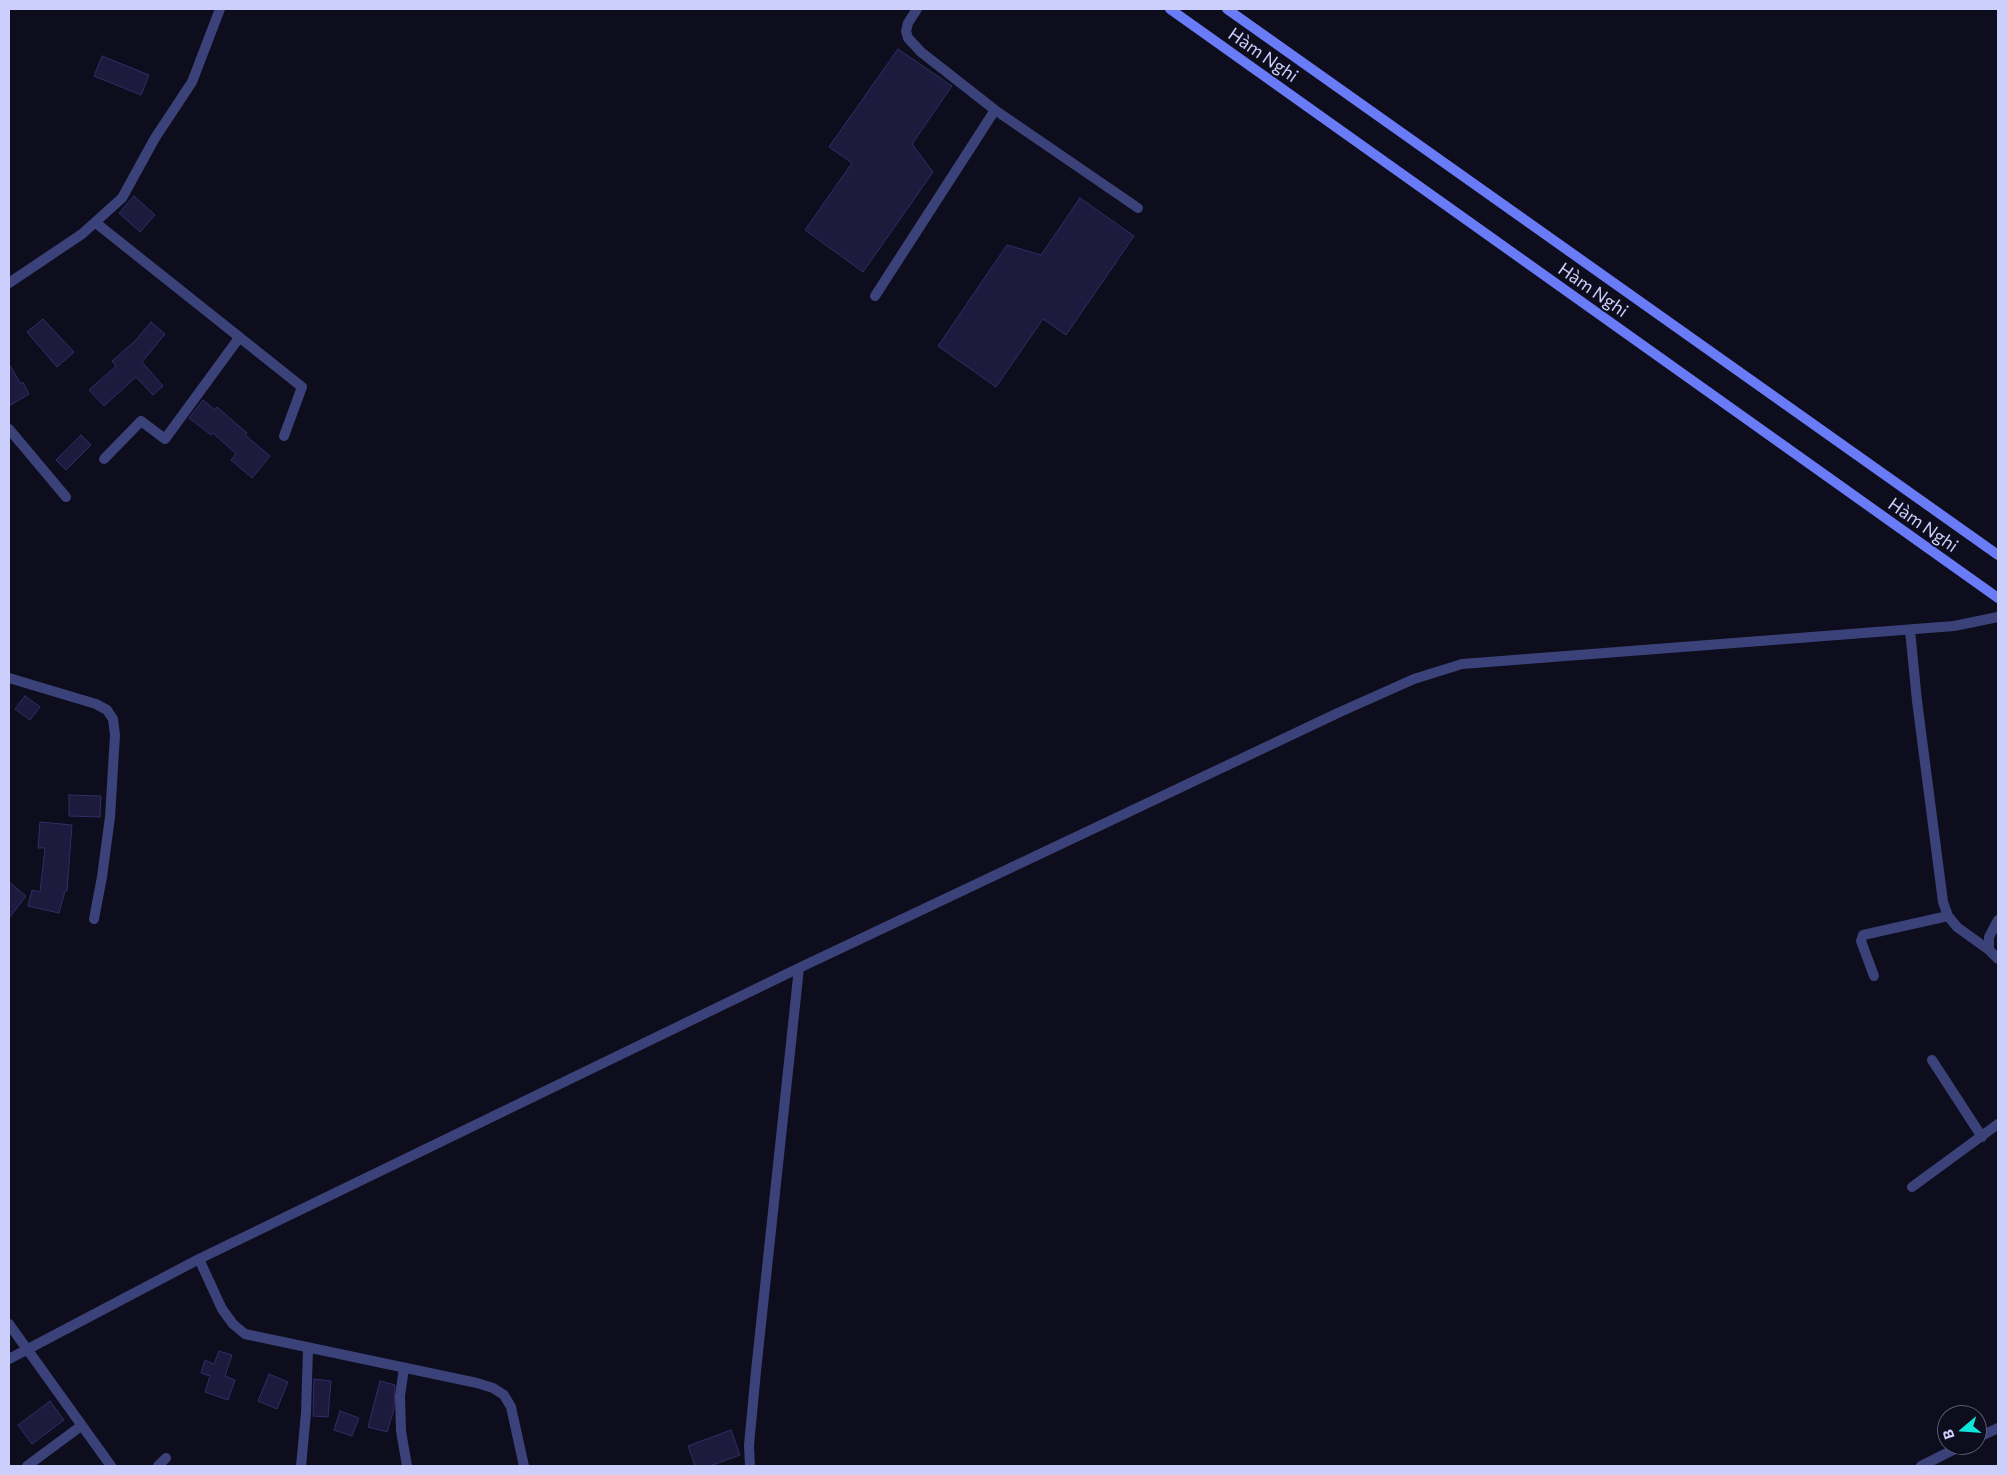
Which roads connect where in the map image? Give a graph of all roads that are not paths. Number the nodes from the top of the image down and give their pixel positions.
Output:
1 (220, 9) edge
2 (918, 9) edge
3 (1170, 9) edge
4 (1227, 9) edge
5 (995, 110) junction
6 (1138, 208) dead end
7 (96, 223) junction
8 (9, 283) edge
9 (875, 296) dead end
10 (239, 338) junction
11 (9, 429) edge
12 (284, 436) dead end
13 (104, 459) dead end
14 (66, 496) dead end
15 (1998, 556) edge
16 (1998, 598) edge
17 (1998, 617) edge
18 (1910, 630) junction
19 (9, 678) edge
20 (1948, 916) junction
21 (94, 919) dead end
22 (1998, 920) edge
23 (1988, 950) junction
24 (1998, 959) edge
25 (799, 968) junction
26 (1874, 976) dead end
27 (1932, 1060) dead end
28 (1998, 1124) edge
29 (1982, 1137) junction
30 (1912, 1187) dead end
31 (199, 1259) junction
32 (9, 1324) edge
33 (308, 1348) junction
34 (26, 1350) junction
35 (9, 1359) edge
36 (404, 1368) junction
37 (81, 1426) junction
38 (1943, 1455) edge
39 (166, 1458) dead end
40 (27, 1466) edge
41 (111, 1466) edge
42 (158, 1466) edge
43 (300, 1466) edge
44 (407, 1466) edge
45 (524, 1466) edge
46 (750, 1466) edge
47 (1920, 1466) edge

1 - 7 street
2 - 5 street
3 - 16 main road, Hàm Nghi
4 - 15 main road, Hàm Nghi
5 - 6 street
5 - 9 street
7 - 8 street
7 - 10 street
10 - 12 street
10 - 13 street
11 - 14 street
17 - 18 street
18 - 20 street
18 - 25 street
19 - 21 street
20 - 23 street
20 - 26 street
22 - 23 street
23 - 24 street
25 - 31 street
25 - 46 street
27 - 29 street
28 - 29 street
29 - 30 street
31 - 33 street
31 - 34 street
32 - 34 street
33 - 36 street
33 - 43 street
34 - 35 street
34 - 37 street
36 - 44 street
36 - 45 street
37 - 40 street
37 - 41 street
38 - 47 street
39 - 42 street

